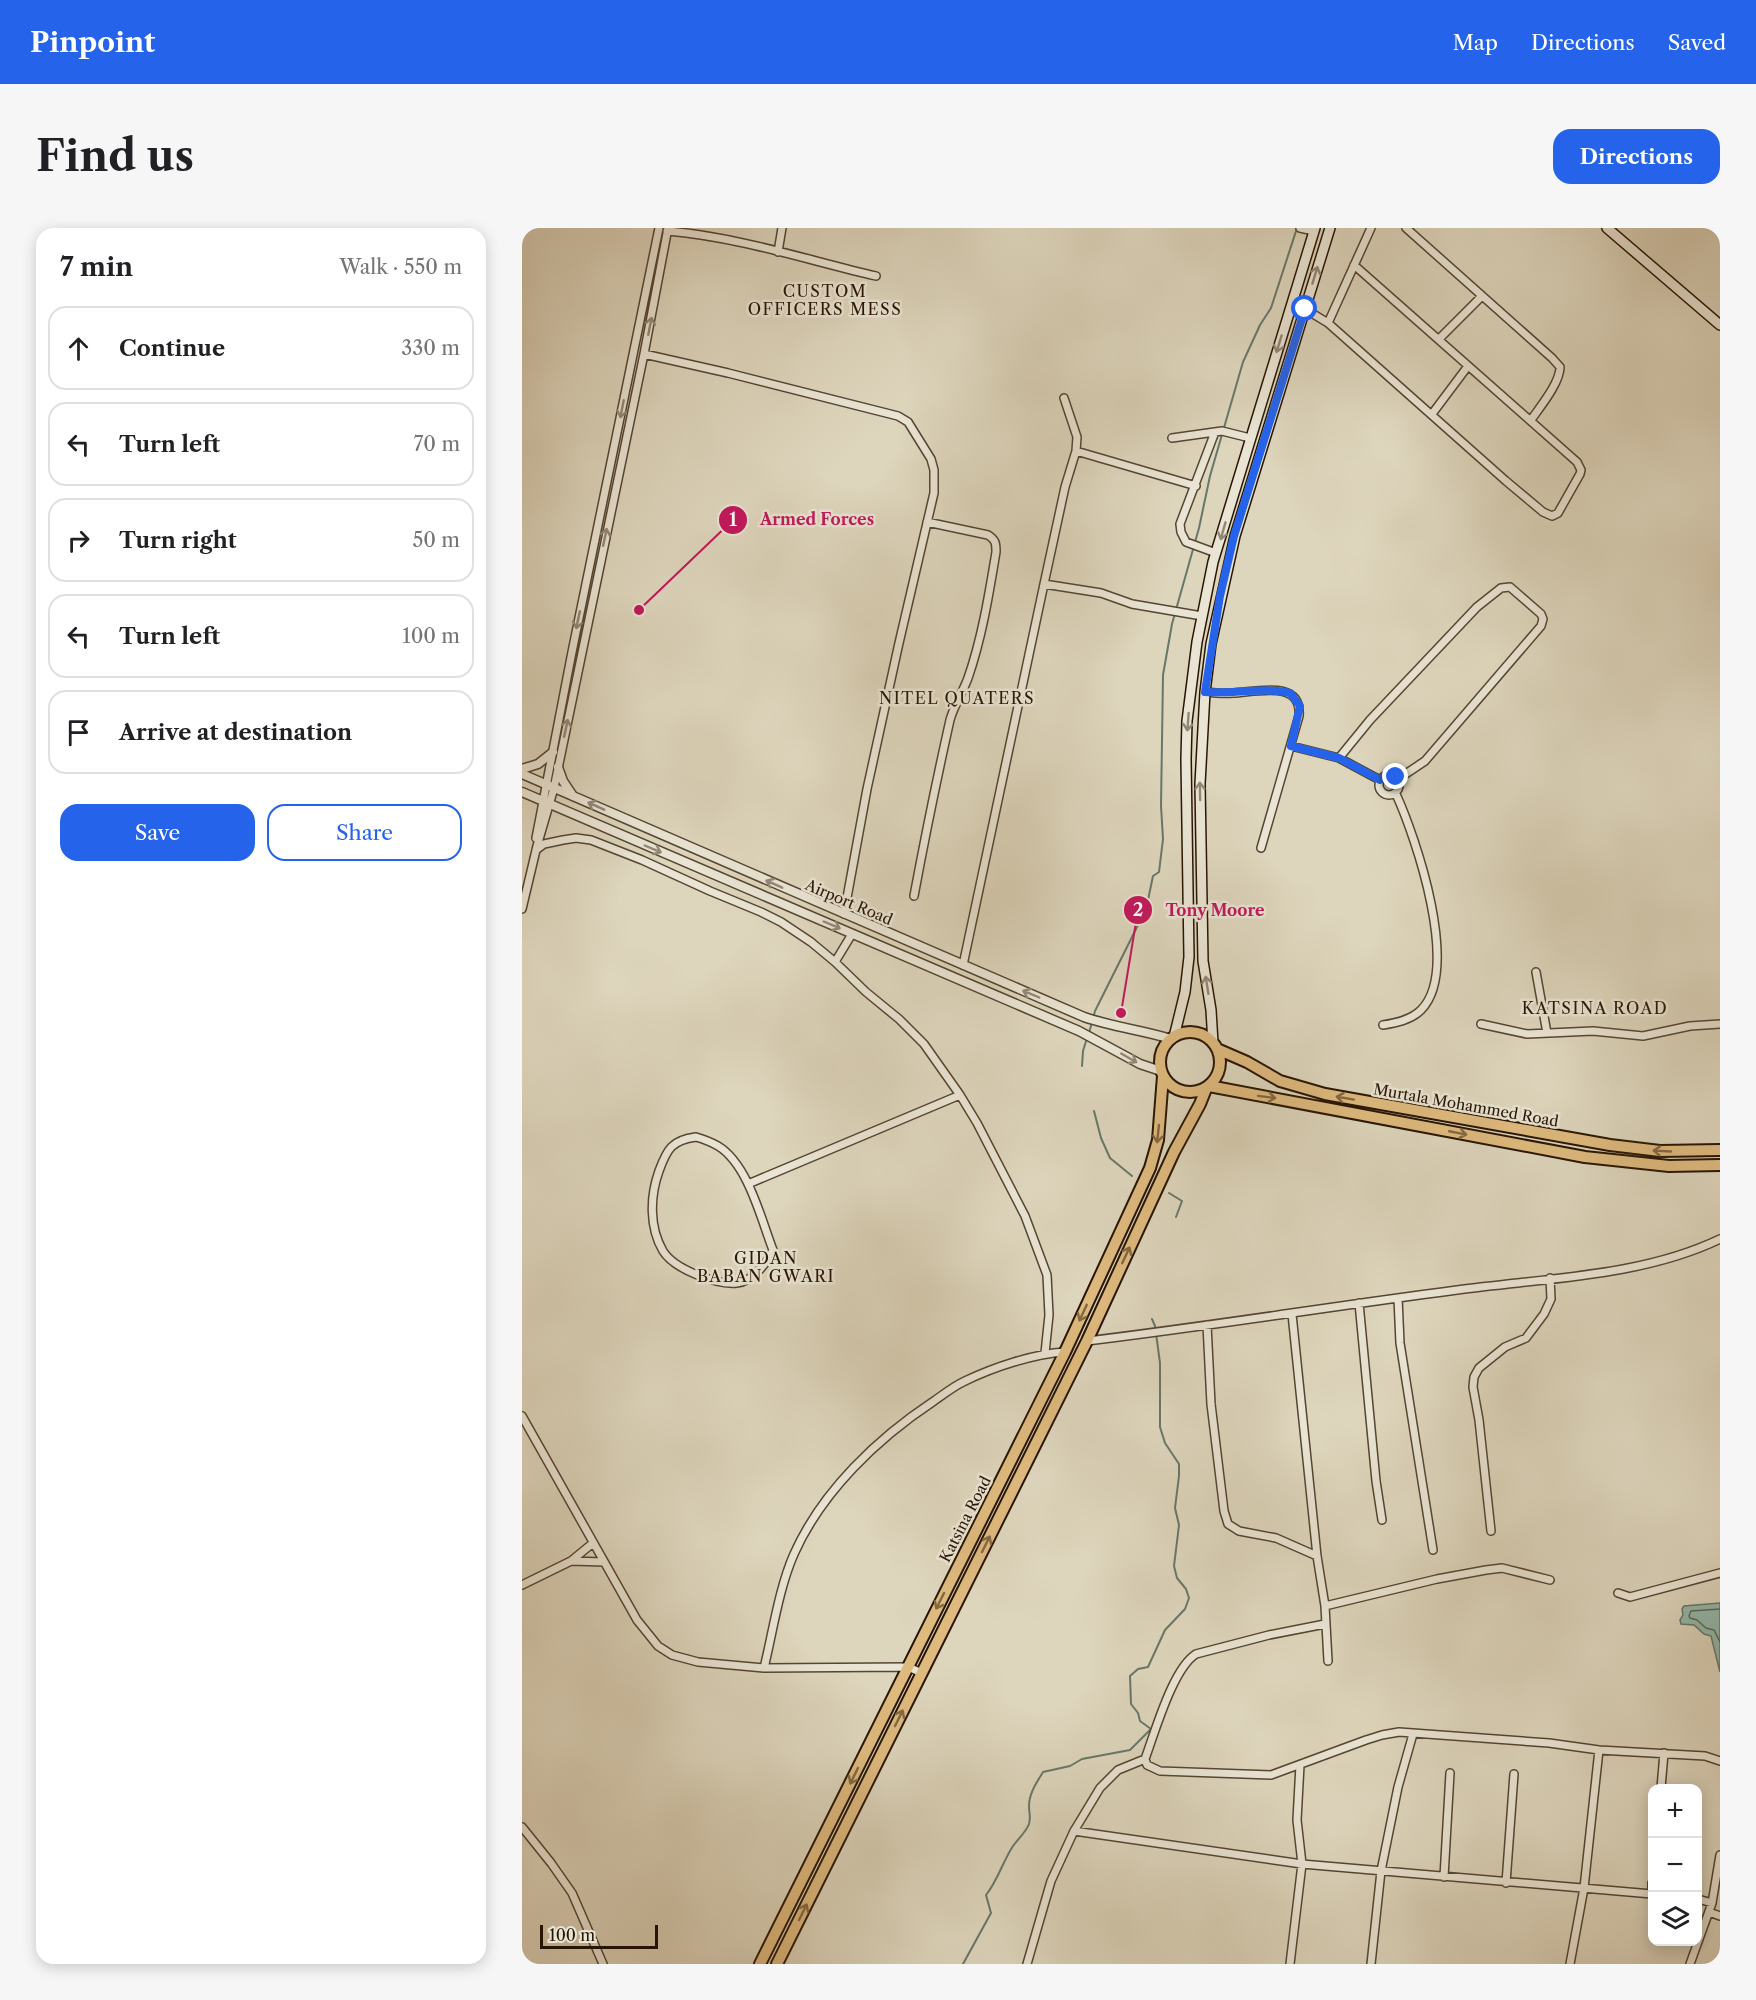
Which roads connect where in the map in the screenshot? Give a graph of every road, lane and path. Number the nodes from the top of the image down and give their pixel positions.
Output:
1 (659, 228) edge
2 (782, 228) edge
3 (1301, 228) edge
4 (1330, 228) edge
5 (1371, 228) edge
6 (1406, 228) edge
7 (1607, 228) edge
8 (668, 230) edge
9 (1315, 230) edge
10 (778, 252) junction
11 (1354, 265) junction
12 (876, 276) dead end
13 (1482, 296) junction
14 (1305, 309) junction
15 (1328, 323) junction
16 (1719, 323) edge
17 (1439, 339) junction
18 (644, 354) junction
19 (1468, 366) junction
20 (1064, 398) dead end
21 (1432, 414) junction
22 (1531, 420) junction
23 (1222, 432) junction
24 (1172, 438) dead end
25 (1250, 438) junction
26 (1076, 451) junction
27 (1196, 486) junction
28 (927, 522) junction
29 (1216, 553) junction
30 (1044, 584) junction
31 (1202, 616) junction
32 (1205, 692) junction
33 (1291, 746) junction
34 (553, 752) junction
35 (1339, 758) junction
36 (558, 767) junction
37 (522, 769) edge
38 (522, 774) edge
39 (1398, 779) junction
40 (1380, 780) junction
41 (545, 783) junction
42 (554, 788) junction
43 (522, 792) edge
44 (1396, 794) junction
45 (574, 797) junction
46 (545, 803) junction
47 (536, 848) junction
48 (1261, 848) dead end
49 (914, 896) dead end
50 (522, 909) edge
51 (844, 914) junction
52 (852, 934) junction
53 (835, 962) junction
54 (963, 965) junction
55 (1536, 972) dead end
56 (1481, 1024) dead end
57 (1720, 1024) edge
58 (1383, 1025) dead end
59 (1547, 1033) junction
60 (1172, 1038) junction
61 (1215, 1046) junction
62 (1162, 1074) junction
63 (1207, 1087) junction
64 (960, 1095) junction
65 (1720, 1150) edge
66 (1720, 1165) edge
67 (748, 1184) junction
68 (1720, 1239) edge
69 (1550, 1278) junction
70 (1398, 1298) junction
71 (1359, 1303) junction
72 (1292, 1314) junction
73 (1207, 1325) junction
74 (1087, 1341) junction
75 (1065, 1352) junction
76 (1045, 1353) junction
77 (522, 1416) edge
78 (1382, 1520) dead end
79 (1491, 1531) dead end
80 (593, 1543) junction
81 (1433, 1550) dead end
82 (1317, 1556) junction
83 (571, 1561) junction
84 (604, 1562) junction
85 (1720, 1573) edge
86 (1550, 1580) dead end
87 (522, 1585) edge
88 (1618, 1593) dead end
89 (1325, 1606) junction
90 (1325, 1624) junction
91 (1328, 1661) dead end
92 (908, 1667) junction
93 (764, 1668) junction
94 (922, 1672) junction
95 (1413, 1734) junction
96 (1599, 1750) junction
97 (1664, 1752) junction
98 (1145, 1759) junction
99 (1720, 1761) edge
100 (1300, 1765) junction
101 (1450, 1773) dead end
102 (1514, 1774) dead end
103 (1661, 1784) edge
104 (522, 1827) edge
105 (1074, 1831) junction
106 (1720, 1855) edge
107 (1302, 1864) junction
108 (1382, 1872) junction
109 (1444, 1877) junction
110 (1506, 1883) junction
111 (1584, 1888) junction
112 (1648, 1894) edge
113 (1702, 1900) edge
114 (1712, 1903) junction
115 (1708, 1912) junction
116 (1720, 1916) edge
117 (603, 1964) edge
118 (760, 1964) edge
119 (777, 1964) edge
120 (1027, 1964) edge
121 (1290, 1964) edge
122 (1371, 1964) edge
123 (1570, 1964) edge
124 (1690, 1964) edge

1 -> 34 street
2 - 10 street
3 - 9 street
14 -> 4 main road
5 - 11 street
6 - 13 street
7 - 16 main road
8 - 10 street
18 -> 8 street
9 -> 25 main road
10 - 12 street
11 - 15 street
11 - 17 street
13 - 17 street
13 - 22 street
14 - 15 street
14 - 32 main road
15 - 21 street
17 - 19 street
18 - 28 street
36 -> 18 street
19 - 21 street
19 - 22 street
20 - 26 street
21 - 22 street
23 - 24 street
23 - 25 street
23 - 27 street
25 -> 29 main road
26 - 27 street
26 - 30 street
27 - 29 street
28 - 49 street
28 - 51 street
29 - 31 main road
30 - 31 street
30 - 54 street
31 -> 60 main road
32 - 33 street
61 -> 32 main road
33 - 35 street
33 - 48 street
34 - 37 street
34 - 41 street
35 - 39 street
35 - 40 street
36 - 42 street
36 - 45 street
38 - 41 street, Airport Road
39 - 40 street
39 - 44 street
40 - 44 street
41 - 42 street, Airport Road
41 - 46 street
42 - 45 street, Airport Road
42 - 46 street
43 - 46 street, Airport Road
44 - 58 street
51 -> 45 street, Airport Road
46 - 47 street
46 -> 52 street, Airport Road
47 - 50 street
47 - 53 street
51 - 54 street, Airport Road
52 - 53 street
52 -> 62 street, Airport Road
53 - 64 street
60 -> 54 street, Airport Road
55 - 59 street
56 - 59 street
57 - 59 street
60 - 61 highway
60 - 62 highway
61 - 63 highway
65 -> 61 highway, Murtala Mohammed Road
62 - 63 highway
62 -> 75 highway, Katsina Road
63 -> 66 highway, Murtala Mohammed Road
74 -> 63 highway, Katsina Road
64 - 67 street
64 - 76 street
67 - 67 street
68 - 69 street
69 - 70 street
69 - 79 street
70 - 71 street
70 - 81 street
71 - 72 street
71 - 78 street
72 - 73 street
72 - 82 street
73 - 74 street
73 - 82 street
94 -> 74 highway, Katsina Road
75 - 76 street
75 -> 92 highway, Katsina Road
76 - 93 street
77 - 80 street
80 - 83 street
80 - 84 street
82 - 89 street
83 - 84 street
83 - 87 street
84 - 93 street
85 - 88 street
86 - 89 street
89 - 90 street
90 - 91 street
90 - 98 street
92 - 93 street
92 - 94 street
92 -> 118 highway, Katsina Road
119 -> 94 highway, Katsina Road
95 - 96 street
95 - 100 street
95 - 108 street
96 - 97 street
96 - 111 street
97 - 99 street
97 - 103 street
98 - 100 street
98 - 105 street
100 - 107 street
101 - 109 street
102 - 110 street
104 - 117 street
105 - 107 street
105 - 120 street
106 - 114 street
107 - 108 street
107 - 121 street
108 - 109 street
108 - 122 street
109 - 110 street
110 - 111 street
111 - 112 street
111 - 123 street
113 - 114 street
114 - 115 street
115 - 116 street
115 - 124 street

